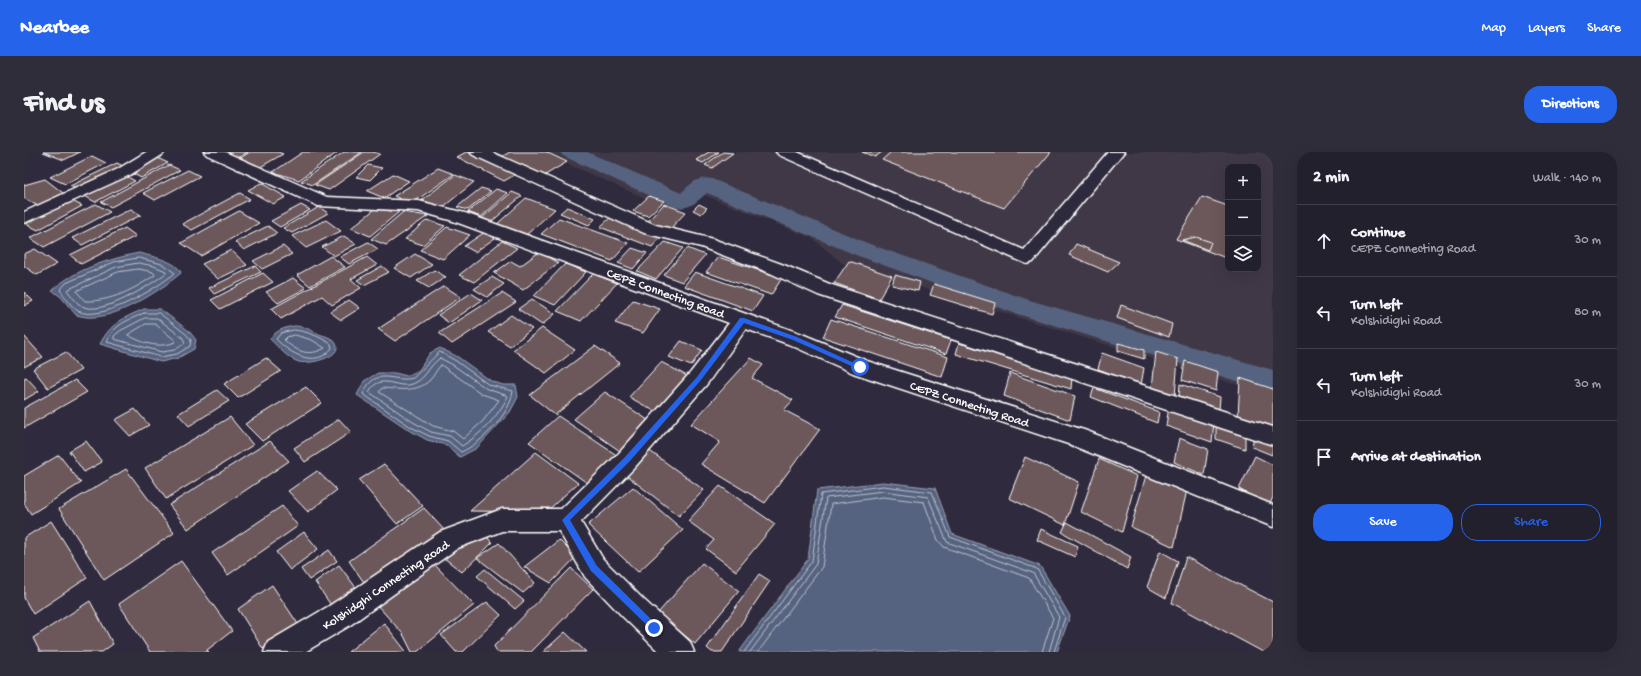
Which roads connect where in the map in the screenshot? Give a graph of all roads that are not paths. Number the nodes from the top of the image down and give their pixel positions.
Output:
1 (157, 152) edge
2 (212, 152) edge
3 (478, 152) edge
4 (784, 152) edge
5 (1116, 152) edge
6 (24, 218) edge
7 (742, 320) junction
8 (1273, 436) edge
9 (1273, 516) edge
10 (566, 520) junction
11 (278, 652) edge
12 (680, 652) edge

1 - 6 street
2 - 7 street, CEPZ Connecting Road
3 - 8 street
4 - 5 street
7 - 9 street, CEPZ Connecting Road
7 - 10 street
10 - 11 street, Kolshidghi Connecting Road
10 - 12 street

